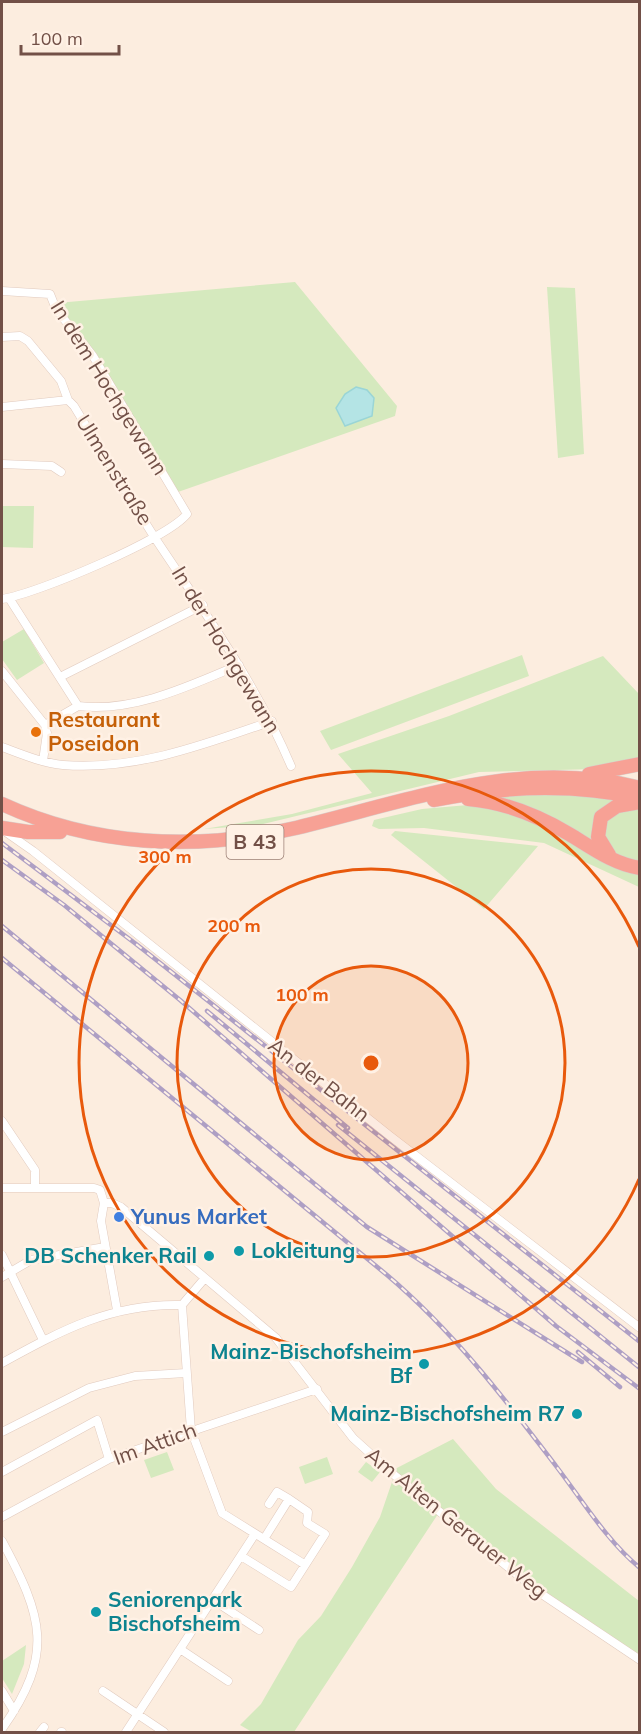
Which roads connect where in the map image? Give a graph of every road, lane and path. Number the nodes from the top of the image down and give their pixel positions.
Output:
1 (2, 291) edge
2 (2, 337) edge
3 (68, 400) junction
4 (2, 407) edge
5 (2, 464) edge
6 (61, 472) dead end
7 (155, 537) junction
8 (5, 599) edge
9 (203, 605) junction
10 (239, 665) junction
11 (2, 671) edge
12 (60, 678) junction
13 (78, 706) junction
14 (272, 721) junction
15 (45, 725) junction
16 (2, 747) edge
17 (43, 761) junction
18 (639, 764) edge
19 (291, 766) dead end
20 (562, 777) junction
21 (639, 788) edge
22 (446, 798) junction
23 (639, 800) edge
24 (2, 804) edge
25 (2, 811) edge
26 (2, 829) edge
27 (60, 832) junction
28 (618, 862) junction
29 (639, 868) edge
30 (2, 1121) edge
31 (2, 1188) edge
32 (35, 1188) junction
33 (104, 1203) junction
34 (105, 1247) junction
35 (2, 1255) edge
36 (11, 1271) junction
37 (2, 1277) edge
38 (205, 1278) junction
39 (182, 1305) junction
40 (117, 1310) junction
41 (639, 1328) edge
42 (43, 1340) junction
43 (2, 1363) edge
44 (186, 1373) junction
45 (316, 1389) junction
46 (191, 1430) junction
47 (2, 1432) edge
48 (109, 1459) junction
49 (2, 1472) edge
50 (289, 1499) junction
51 (269, 1504) dead end
52 (2, 1517) edge
53 (255, 1534) junction
54 (264, 1539) junction
55 (2, 1541) edge
56 (241, 1556) junction
57 (304, 1564) junction
58 (213, 1600) junction
59 (259, 1630) dead end
60 (180, 1649) junction
61 (639, 1660) edge
62 (228, 1682) dead end
63 (2, 1691) edge
64 (103, 1691) dead end
65 (14, 1711) junction
66 (138, 1714) junction
67 (2, 1729) edge
68 (126, 1732) edge
69 (164, 1732) edge

1 - 7 street, In dem Hochgewann
2 - 3 street
3 - 4 street, Ulmenstraße
3 - 7 street, Ulmenstraße
5 - 6 street
7 - 8 street
7 - 9 street, In der Hochgewann
8 - 12 street
9 - 10 street, In der Hochgewann
9 - 12 street
10 - 13 street
10 - 14 street, In der Hochgewann
11 - 15 street
12 - 13 street
13 - 15 street
14 - 17 street
14 - 19 street, In der Hochgewann
15 - 17 street
16 - 17 street
18 - 20 highway
20 - 21 highway, B 43
20 - 24 highway, B 43
22 - 23 highway, B 43
22 - 27 highway, B 43
22 - 28 highway
23 - 28 highway
25 - 27 highway, B 43
26 - 27 highway
26 - 41 street, An der Bahn
28 - 29 highway
30 - 32 street
31 - 32 street
32 - 33 street, Am Alten Gerauer Weg
33 - 34 street
33 - 38 street, Am Alten Gerauer Weg
34 - 36 street
34 - 40 street
35 - 36 street
36 - 37 street
36 - 42 street
38 - 39 street
38 - 45 street, Am Alten Gerauer Weg
39 - 40 street
39 - 44 street
40 - 42 street
42 - 43 street
44 - 46 street
44 - 47 street
45 - 46 street, Im Attich
45 - 61 street, Am Alten Gerauer Weg
46 - 48 street, Im Attich
46 - 53 street
48 - 49 street
48 - 52 street, Im Attich
50 - 51 street
50 - 54 street
50 - 57 street
53 - 54 street
53 - 56 street
54 - 57 street
55 - 65 street
56 - 57 street
56 - 58 street
58 - 59 street
58 - 60 street
60 - 62 street
60 - 66 street
63 - 65 street
64 - 66 street
65 - 67 street
66 - 68 street
66 - 69 street

